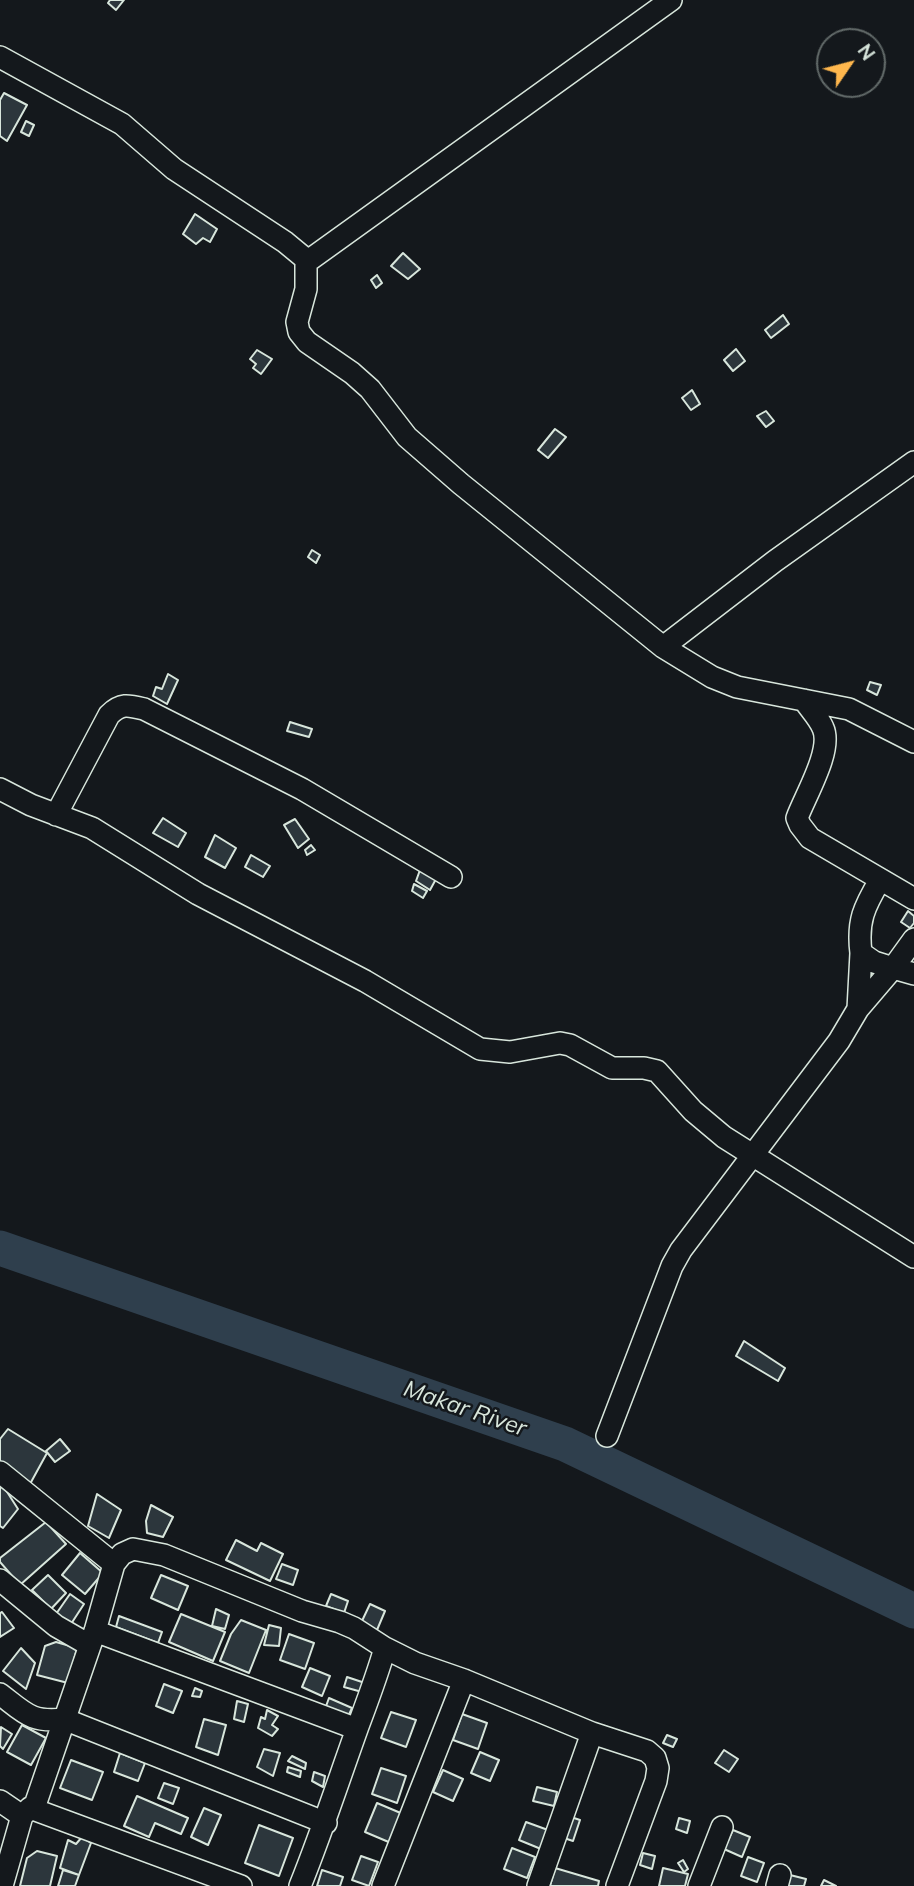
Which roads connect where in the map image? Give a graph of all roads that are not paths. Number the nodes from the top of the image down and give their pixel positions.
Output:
1 (671, 0) edge
2 (0, 57) edge
3 (309, 261) junction
4 (914, 461) edge
5 (663, 647) junction
6 (804, 700) junction
7 (849, 709) junction
8 (825, 730) junction
9 (914, 742) edge
10 (0, 789) edge
11 (56, 815) junction
12 (451, 877) dead end
13 (880, 880) junction
14 (914, 899) edge
15 (914, 939) edge
16 (861, 953) junction
17 (893, 968) junction
18 (914, 974) edge
19 (858, 1009) junction
20 (752, 1155) junction
21 (914, 1257) edge
22 (607, 1436) dead end
23 (0, 1472) edge
24 (114, 1564) junction
25 (0, 1580) edge
26 (92, 1638) junction
27 (385, 1648) junction
28 (464, 1680) junction
29 (0, 1693) edge
30 (64, 1718) junction
31 (357, 1730) junction
32 (593, 1733) junction
33 (0, 1801) edge
34 (28, 1812) junction
35 (326, 1822) junction
36 (722, 1827) dead end
37 (2, 1886) edge
38 (241, 1886) edge
39 (300, 1886) edge
40 (383, 1886) edge
41 (538, 1886) edge
42 (617, 1886) edge
43 (699, 1886) edge

1 - 3 street
2 - 3 street
3 - 5 street
4 - 5 street
5 - 6 street
6 - 7 street
6 - 8 street
7 - 8 street
7 - 9 street
8 - 13 street
10 - 11 street
11 - 12 street
11 - 20 street
13 - 14 street
13 - 16 street
15 - 17 street
16 - 17 street
16 - 19 street
17 - 18 street
17 - 19 street
19 - 20 street
20 - 21 street
20 - 22 street
23 - 24 street
24 - 26 street
24 - 27 street
25 - 26 street
26 - 30 street
26 - 31 street
27 - 28 street
27 - 31 street
28 - 32 street
28 - 40 street
29 - 30 street
30 - 34 street
30 - 35 street
31 - 35 street
32 - 41 street
32 - 42 street
33 - 34 street
34 - 37 street
34 - 38 street
35 - 39 street
36 - 43 street

